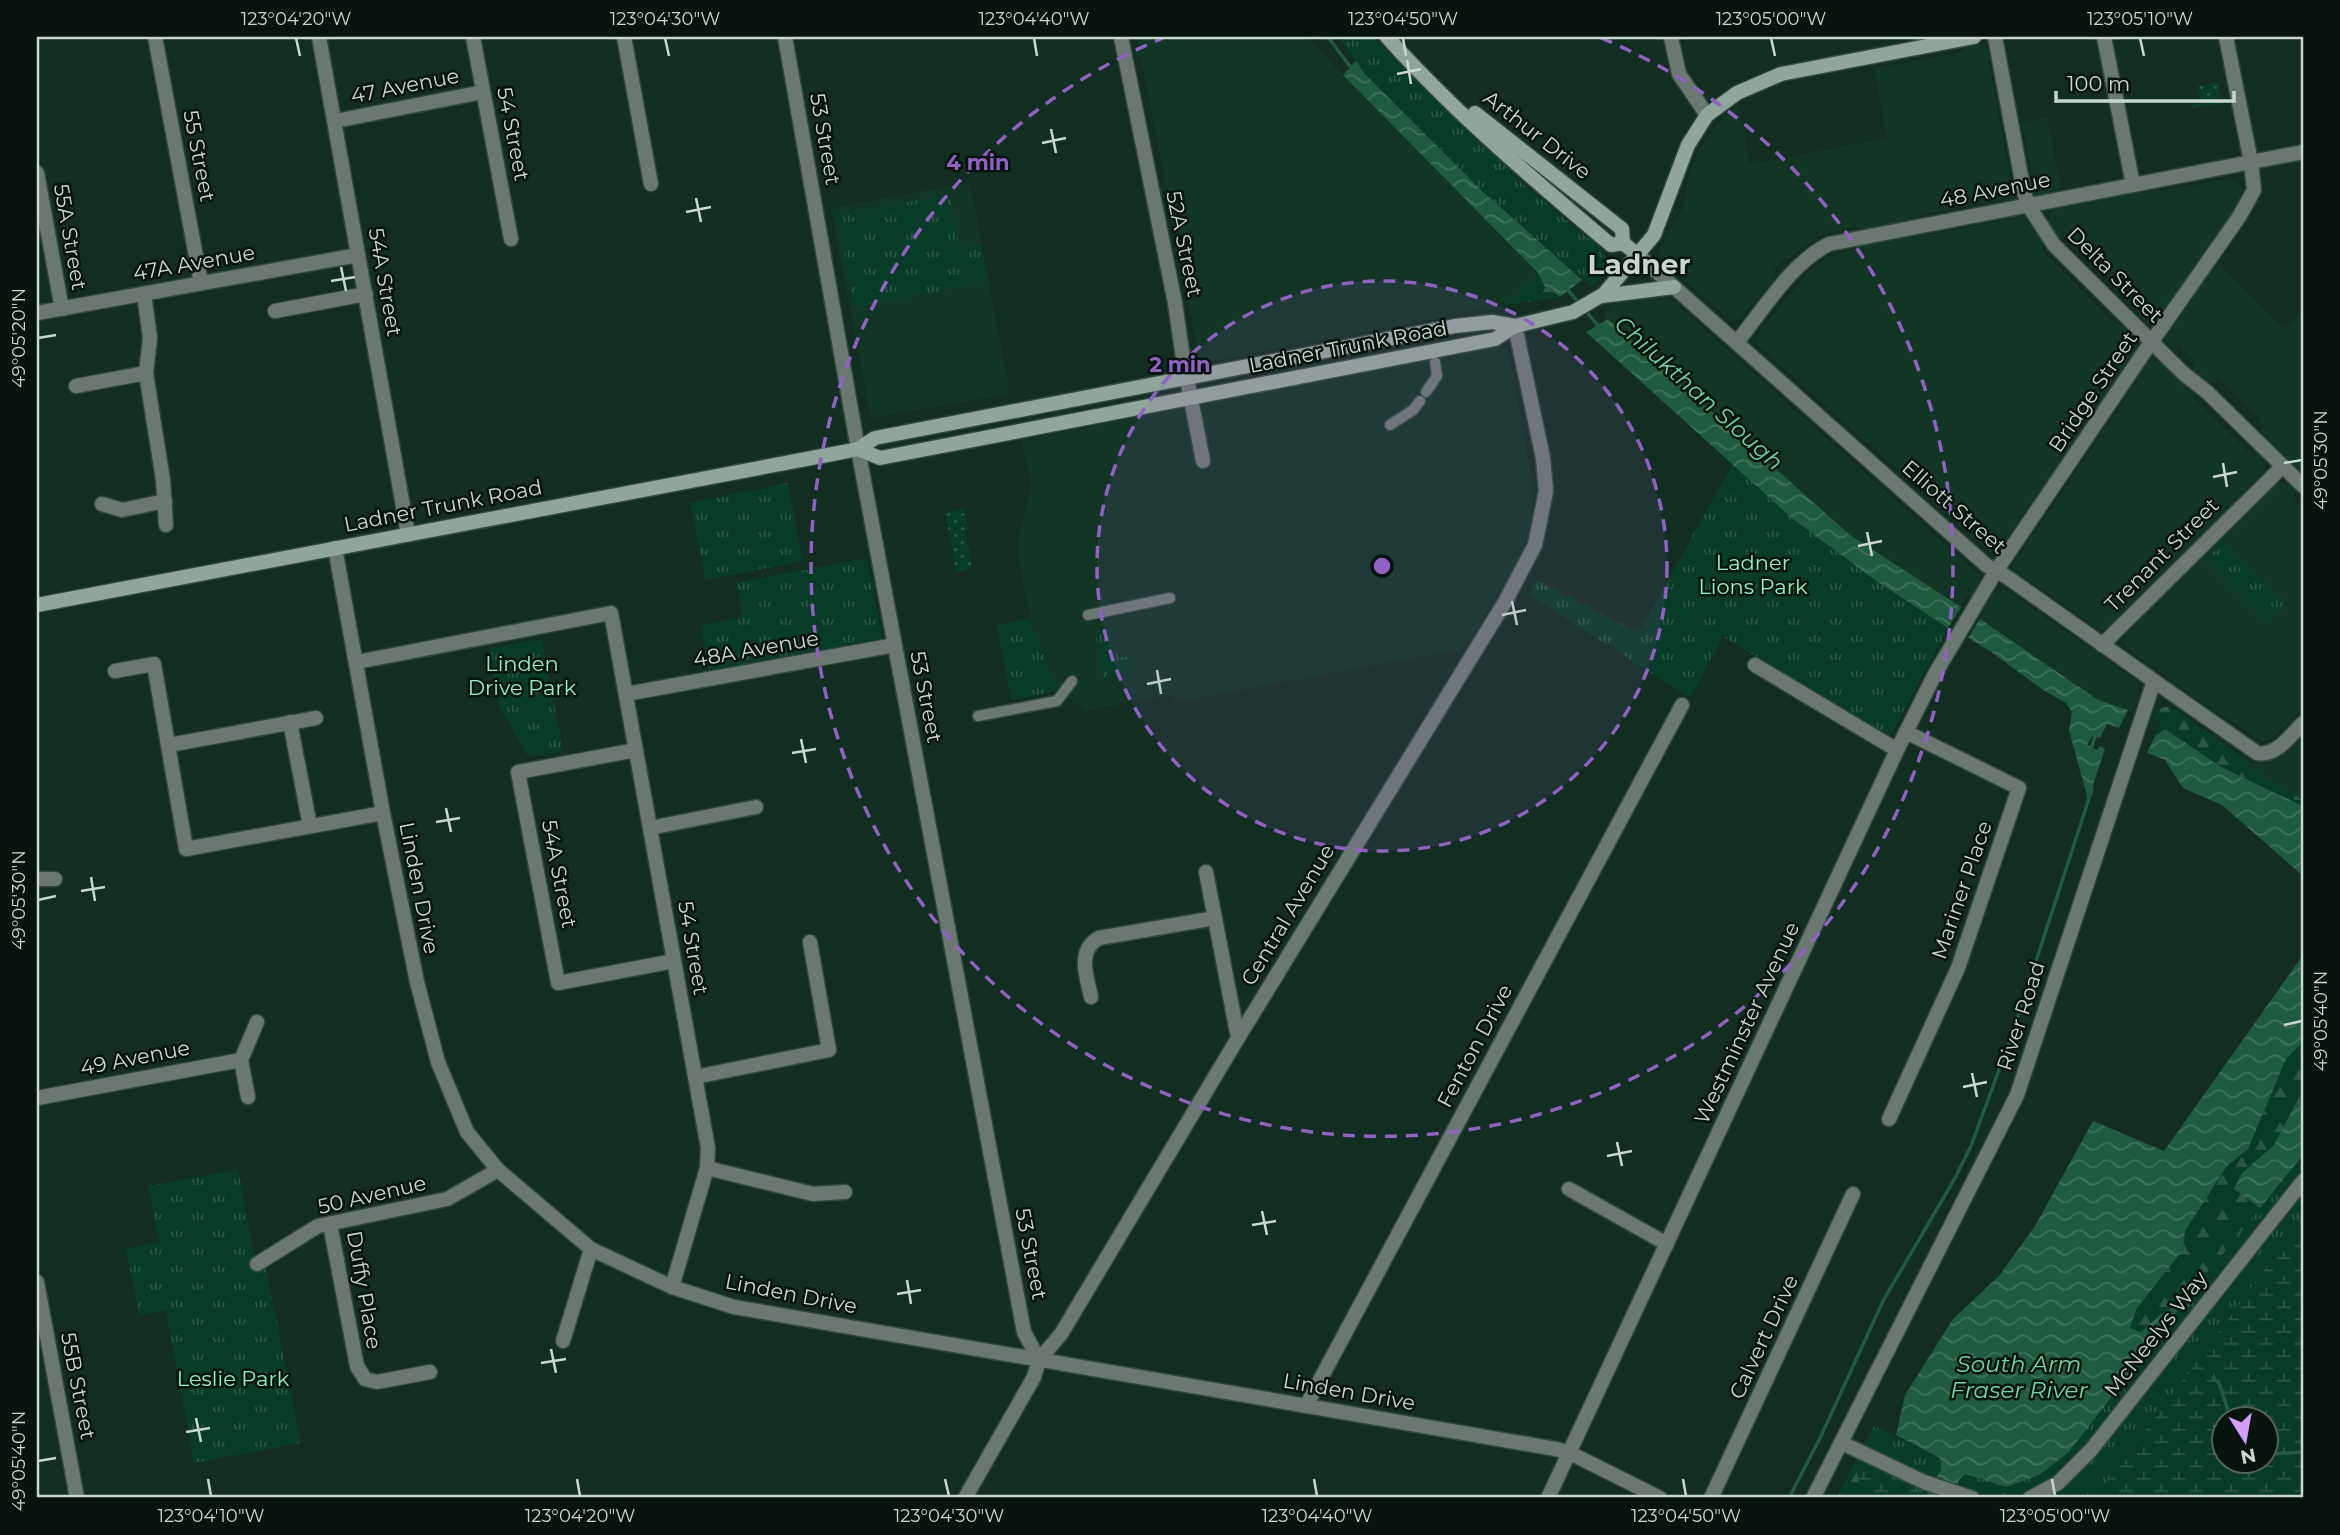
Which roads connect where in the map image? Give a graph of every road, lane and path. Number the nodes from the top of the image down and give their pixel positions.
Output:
1 (155, 37) edge
2 (319, 37) edge
3 (473, 37) edge
4 (624, 37) edge
5 (785, 37) edge
6 (1121, 37) edge
7 (1387, 37) edge
8 (1671, 37) edge
9 (1975, 37) edge
10 (1995, 37) edge
11 (2104, 37) edge
12 (2226, 37) edge
13 (483, 92) junction
14 (1707, 115) junction
15 (335, 121) junction
16 (2303, 152) edge
17 (2251, 162) junction
18 (37, 173) edge
19 (651, 184) dead end
20 (2133, 185) junction
21 (2028, 205) junction
22 (511, 239) dead end
23 (358, 255) junction
24 (1638, 255) junction
25 (201, 283) junction
26 (1674, 287) junction
27 (144, 294) junction
28 (366, 294) junction
29 (1602, 296) junction
30 (62, 309) junction
31 (275, 311) dead end
32 (37, 313) edge
33 (1515, 327) junction
34 (1737, 342) junction
35 (2152, 342) junction
36 (1435, 362) dead end
37 (146, 373) junction
38 (1186, 379) junction
39 (76, 386) dead end
40 (1190, 398) junction
41 (1390, 425) dead end
42 (858, 449) junction
43 (1203, 461) dead end
44 (2283, 466) junction
45 (2303, 486) edge
46 (165, 502) junction
47 (102, 504) dead end
48 (166, 525) dead end
49 (408, 534) junction
50 (335, 548) junction
51 (1996, 571) junction
52 (1170, 598) dead end
53 (37, 605) edge
54 (1088, 615) dead end
55 (895, 645) junction
56 (2102, 645) junction
57 (357, 662) junction
58 (1755, 665) dead end
59 (116, 671) dead end
60 (1072, 681) dead end
61 (2154, 681) junction
62 (626, 694) junction
63 (1682, 705) dead end
64 (978, 716) dead end
65 (316, 718) dead end
66 (290, 723) junction
67 (2303, 723) edge
68 (1906, 732) junction
69 (169, 745) junction
70 (636, 750) junction
71 (1897, 750) junction
72 (756, 807) dead end
73 (383, 813) junction
74 (310, 827) junction
75 (650, 828) junction
76 (1206, 872) dead end
77 (55, 878) dead end
78 (37, 879) edge
79 (1215, 918) junction
80 (810, 942) dead end
81 (674, 961) junction
82 (1091, 997) dead end
83 (257, 1022) dead end
84 (1238, 1038) junction
85 (241, 1060) junction
86 (695, 1077) junction
87 (248, 1097) dead end
88 (37, 1098) edge
89 (1889, 1119) dead end
90 (707, 1168) junction
91 (498, 1170) junction
92 (2303, 1181) edge
93 (1569, 1189) dead end
94 (845, 1192) dead end
95 (1853, 1194) dead end
96 (330, 1224) junction
97 (1667, 1244) junction
98 (591, 1249) junction
99 (257, 1264) dead end
100 (37, 1282) edge
101 (672, 1287) junction
102 (563, 1341) dead end
103 (1039, 1360) junction
104 (430, 1373) dead end
105 (1306, 1406) junction
106 (1842, 1443) junction
107 (1570, 1453) junction
108 (77, 1498) edge
109 (965, 1498) edge
110 (1548, 1498) edge
111 (1660, 1498) edge
112 (1711, 1498) edge
113 (1813, 1498) edge
114 (1972, 1498) edge
115 (2030, 1498) edge

1 - 25 street, 55 Street
2 - 15 street, 54A Street
3 - 13 street, 54 Street
4 - 19 street
5 - 42 street, 53 Street
6 - 38 street, 52A Street
7 - 24 main road, Arthur Drive
8 - 14 street
9 - 14 main road
10 - 21 street, Delta Street
11 - 20 street
12 - 17 street, Bridge Street
13 - 15 street, 47 Avenue
13 - 22 street, 54 Street
14 - 24 main road
15 - 23 street, 54A Street
16 - 17 street, 48 Avenue
17 - 20 street, 48 Avenue
17 - 35 street, Bridge Street
18 - 30 street, 55A Street
20 - 21 street, 48 Avenue
21 - 34 street, 48 Avenue
21 - 35 street, Delta Street
23 - 25 street, 47A Avenue
23 - 28 street, 54A Street
24 - 26 street, Elliott Street
24 - 29 main road, Ladner Trunk Road
25 - 27 street, 47A Avenue
26 - 29 main road
26 - 34 street, Elliott Street
27 - 30 street, 47A Avenue
27 - 37 street
28 - 31 street
28 - 49 street, 54A Street
29 - 33 main road, Ladner Trunk Road
30 - 32 street, 47A Avenue
33 - 38 main road, Ladner Trunk Road
33 - 40 main road, Ladner Trunk Road
33 - 84 street, Central Avenue
34 - 51 street, Elliott Street
35 - 44 street, Delta Street
35 - 51 street, Bridge Street
36 - 41 street
37 - 39 street
37 - 46 street
38 - 40 street, 52A Street
38 - 42 main road, Ladner Trunk Road
40 - 42 main road, Ladner Trunk Road
40 - 43 street, 52A Street
42 - 49 main road, Ladner Trunk Road
42 - 55 street, 53 Street
44 - 45 street, Delta Street
44 - 56 street, Trenant Street
46 - 47 street
46 - 48 street
49 - 50 main road, Ladner Trunk Road
50 - 53 main road, Ladner Trunk Road
50 - 57 street, Linden Drive
51 - 56 street, Elliott Street
51 - 68 street, Westminster Avenue
52 - 54 street
55 - 62 street, 48A Avenue
55 - 103 street, 53 Street
56 - 61 street, Elliott Street
57 - 62 street, 54 Street
57 - 73 street, Linden Drive
58 - 71 street
59 - 69 street
60 - 64 street
61 - 67 street, Elliott Street
61 - 106 street, River Road
62 - 70 street, 54 Street
63 - 105 street, Fenton Drive
65 - 66 street
66 - 69 street
66 - 74 street
68 - 71 street, Westminster Avenue
68 - 89 street, Mariner Place
69 - 74 street
70 - 75 street, 54 Street
70 - 81 street, 54A Street
71 - 97 street, Westminster Avenue
72 - 75 street
73 - 74 street
73 - 91 street, Linden Drive
75 - 81 street, 54 Street
76 - 79 street
77 - 78 street
79 - 82 street
79 - 84 street
80 - 86 street
81 - 86 street, 54 Street
83 - 85 street
84 - 103 street, Central Avenue
85 - 87 street
85 - 88 street, 49 Avenue
86 - 90 street, 54 Street
90 - 94 street
90 - 101 street, 54 Street
91 - 96 street, 50 Avenue
91 - 98 street, Linden Drive
92 - 115 street, McNeelys Way
93 - 97 street
95 - 112 street, Calvert Drive
96 - 99 street, 50 Avenue
96 - 104 street, Duffy Place
97 - 107 street, Westminster Avenue
98 - 101 street, Linden Drive
98 - 102 street
100 - 108 street, 55B Street
101 - 103 street, Linden Drive
103 - 105 street, Linden Drive
103 - 109 street, Central Avenue
105 - 107 street, Linden Drive
106 - 113 street, River Road
106 - 114 street
107 - 110 street, Westminster Avenue
107 - 111 street, Linden Drive

